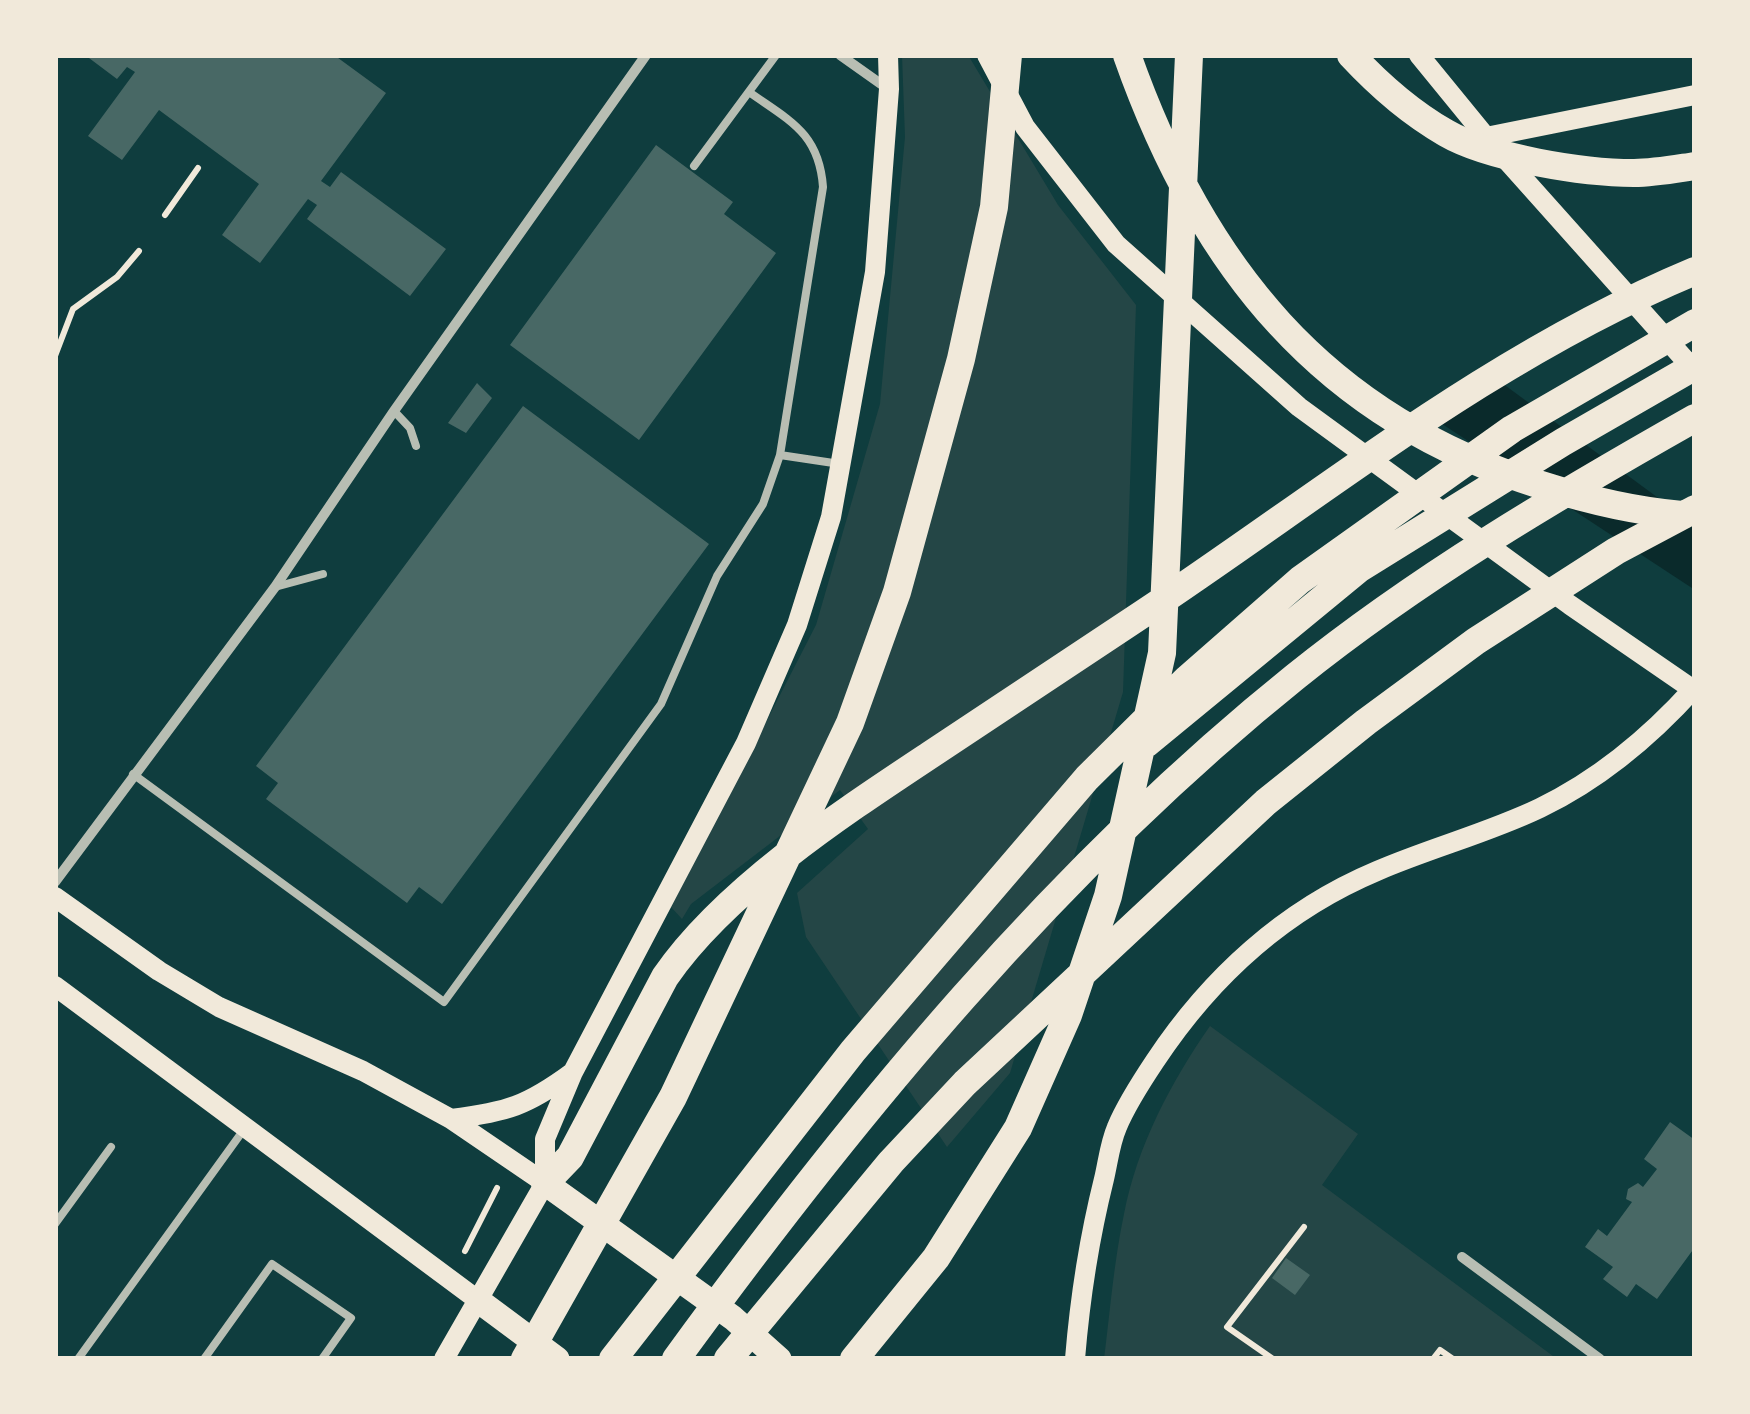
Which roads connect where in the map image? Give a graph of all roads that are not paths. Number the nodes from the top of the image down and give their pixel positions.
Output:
1 (646, 55) edge
2 (776, 55) edge
3 (840, 55) edge
4 (888, 55) edge
5 (987, 55) edge
6 (1008, 55) edge
7 (1126, 55) edge
8 (1189, 55) edge
9 (1351, 55) edge
10 (1419, 55) edge
11 (889, 90) junction
12 (750, 92) junction
13 (1695, 95) edge
14 (1486, 138) junction
15 (694, 166) dead end
16 (1695, 166) edge
17 (1695, 271) edge
18 (1695, 324) edge
19 (1695, 369) edge
20 (394, 411) junction
21 (1695, 418) edge
22 (416, 446) dead end
23 (780, 455) junction
24 (840, 464) junction
25 (1695, 508) edge
26 (1695, 516) edge
27 (323, 574) dead end
28 (275, 587) junction
29 (1694, 689) edge
30 (132, 774) junction
31 (1031, 846) junction
32 (55, 882) edge
33 (55, 898) edge
34 (55, 986) edge
35 (573, 1072) junction
36 (451, 1119) junction
37 (246, 1126) junction
38 (110, 1146) dead end
39 (545, 1183) junction
40 (55, 1224) edge
41 (1462, 1257) dead end
42 (479, 1301) junction
43 (78, 1359) edge
44 (204, 1359) edge
45 (322, 1359) edge
46 (444, 1359) edge
47 (525, 1359) edge
48 (557, 1359) edge
49 (612, 1359) edge
50 (676, 1359) edge
51 (728, 1359) edge
52 (778, 1359) edge
53 (854, 1359) edge
54 (1075, 1359) edge
55 (1600, 1359) edge

1 - 20 street
2 - 12 lane
3 - 11 street
4 - 11 main road
5 - 29 main road
6 - 47 highway
7 - 26 highway
8 - 53 highway
9 - 16 highway
10 - 14 main road
11 - 24 main road
12 - 15 lane
12 - 23 lane
13 - 14 main road
14 - 19 main road
17 - 39 highway
18 - 31 highway
19 - 31 highway
20 - 22 lane
20 - 28 street
21 - 50 highway
23 - 24 lane
23 - 30 lane
24 - 35 main road
25 - 51 highway
27 - 28 lane
28 - 30 street
29 - 54 main road
30 - 32 street
31 - 49 highway
33 - 36 main road
34 - 37 main road
35 - 36 main road
35 - 39 main road
36 - 39 main road
37 - 42 main road
37 - 43 lane
38 - 40 lane
39 - 42 main road
39 - 52 main road
41 - 55 street
42 - 46 main road
42 - 48 main road
44 - 45 lane

